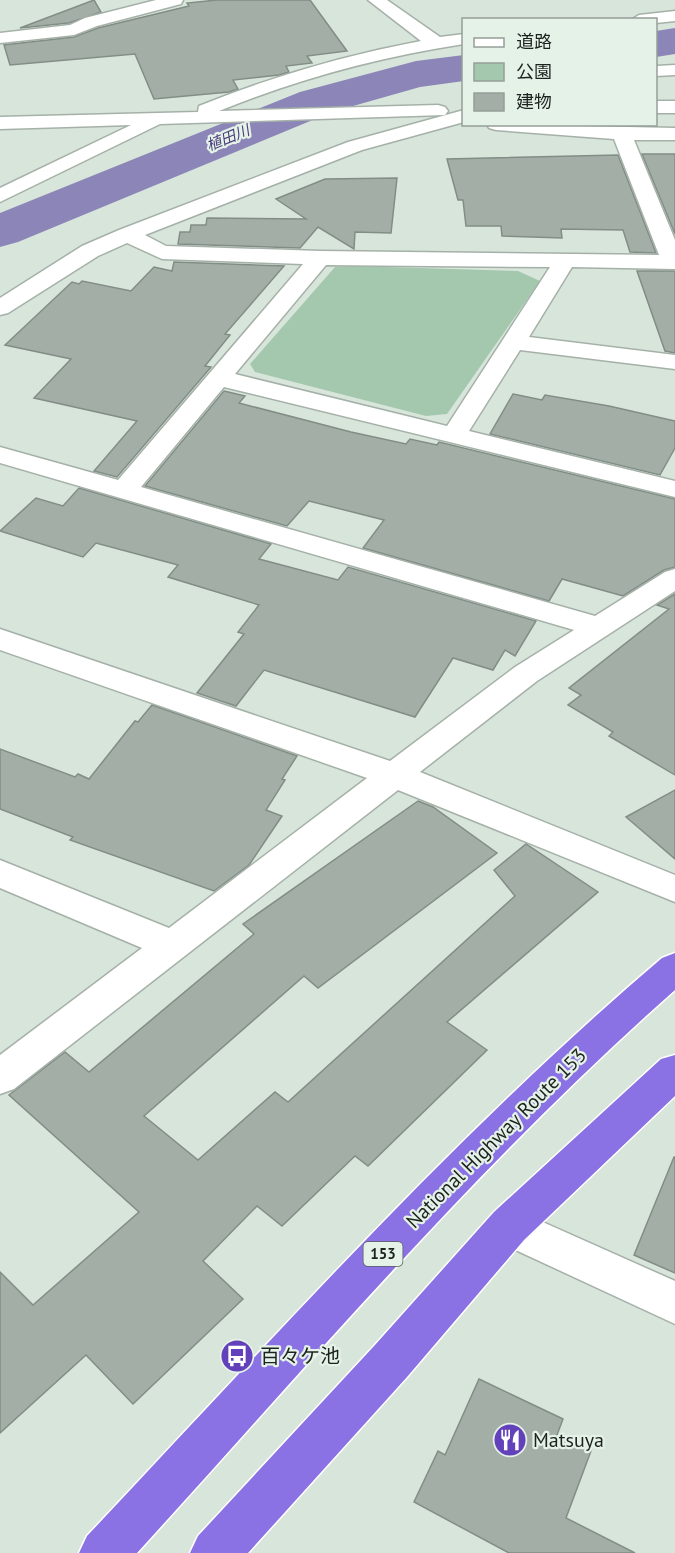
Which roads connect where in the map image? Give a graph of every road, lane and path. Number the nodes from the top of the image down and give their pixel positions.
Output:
1 (100, 0) edge
2 (176, 0) edge
3 (376, 0) edge
4 (675, 16) edge
5 (110, 17) junction
6 (657, 18) edge
7 (0, 38) edge
8 (462, 39) edge
9 (436, 43) junction
10 (675, 70) edge
11 (657, 71) edge
12 (657, 107) edge
13 (675, 107) edge
14 (459, 117) edge
15 (161, 119) junction
16 (191, 122) junction
17 (0, 123) edge
18 (521, 126) edge
19 (141, 128) junction
20 (0, 131) edge
21 (622, 134) junction
22 (675, 134) edge
23 (0, 196) edge
24 (649, 202) junction
25 (675, 203) edge
26 (127, 235) junction
27 (320, 258) junction
28 (565, 261) junction
29 (674, 262) edge
30 (0, 308) edge
31 (513, 342) junction
32 (675, 362) edge
33 (219, 378) junction
34 (454, 435) junction
35 (0, 455) edge
36 (675, 489) edge
37 (124, 490) junction
38 (675, 578) edge
39 (599, 627) junction
40 (0, 639) edge
41 (394, 775) junction
42 (0, 873) edge
43 (675, 889) edge
44 (173, 945) junction
45 (675, 968) edge
46 (675, 1071) edge
47 (0, 1077) edge
48 (509, 1226) junction
49 (675, 1303) edge
50 (104, 1553) edge
51 (215, 1553) edge

1 - 5 street
2 - 5 street
3 - 9 street
4 - 6 street
5 - 7 street
8 - 9 street
9 - 16 street
10 - 11 street
12 - 13 street
14 - 16 street
14 - 16 street
14 - 26 street
15 - 16 street
15 - 17 street
15 - 19 street
16 - 19 street
18 - 21 street
19 - 20 street
19 - 23 street
21 - 22 street
21 - 24 street
24 - 25 street
24 - 29 street
26 - 27 street
26 - 30 street
27 - 28 street
27 - 33 street
28 - 29 street
28 - 31 street
31 - 32 street
31 - 34 street
33 - 34 street
33 - 37 street
34 - 36 street
35 - 37 street
37 - 39 street
38 - 39 street
39 - 41 street
40 - 41 street
41 - 43 street
41 - 44 street
42 - 44 street
44 - 47 street
45 - 50 highway, National Highway Route 153 / 153
46 - 48 highway
48 - 49 street
48 - 51 highway

